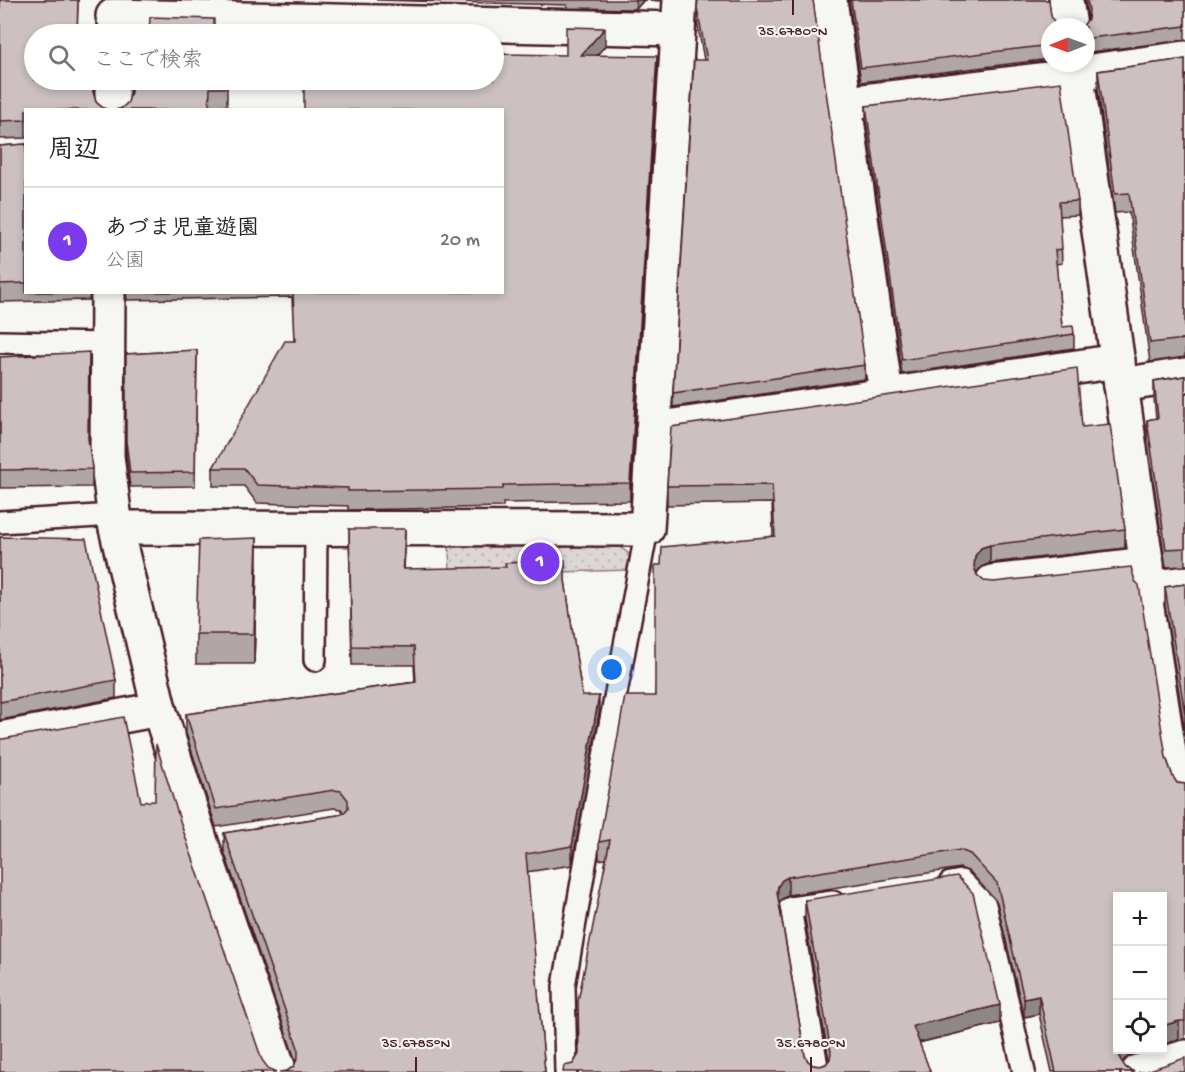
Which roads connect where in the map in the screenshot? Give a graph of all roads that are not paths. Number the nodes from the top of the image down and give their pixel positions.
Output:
1 (831, 0) edge
2 (1066, 0) edge
3 (678, 14) edge
4 (113, 17) edge
5 (1069, 18) edge
6 (1185, 58) edge
7 (1095, 66) edge
8 (1068, 72) edge
9 (1077, 72) edge
10 (112, 90) edge
11 (847, 103) junction
12 (112, 108) edge
13 (108, 294) edge
14 (0, 342) edge
15 (107, 344) junction
16 (1119, 373) junction
17 (1185, 375) edge
18 (886, 394) junction
19 (653, 429) junction
20 (0, 522) edge
21 (115, 522) junction
22 (316, 529) junction
23 (647, 530) junction
24 (1149, 576) junction
25 (992, 582) edge
26 (1185, 583) edge
27 (315, 660) dead end
28 (159, 709) junction
29 (0, 739) edge
30 (1183, 777) edge
31 (927, 887) edge
32 (847, 899) edge
33 (1185, 1057) edge
34 (280, 1072) edge
35 (566, 1072) edge
36 (818, 1072) edge
37 (1024, 1072) edge
38 (1138, 1072) edge

1 - 11 street
2 - 5 street
3 - 4 street
3 - 19 street
6 - 7 street
8 - 11 street
9 - 16 street
10 - 12 street
11 - 18 street
13 - 15 street
14 - 15 lane
15 - 21 street
16 - 17 street
16 - 18 street
16 - 24 street
18 - 19 street
19 - 23 street
20 - 21 lane
21 - 22 street
21 - 28 street
22 - 23 street
22 - 27 lane
23 - 35 lane
24 - 25 street
24 - 26 street
24 - 30 lane
28 - 29 street
28 - 34 street
31 - 37 lane
32 - 36 lane
33 - 38 street

